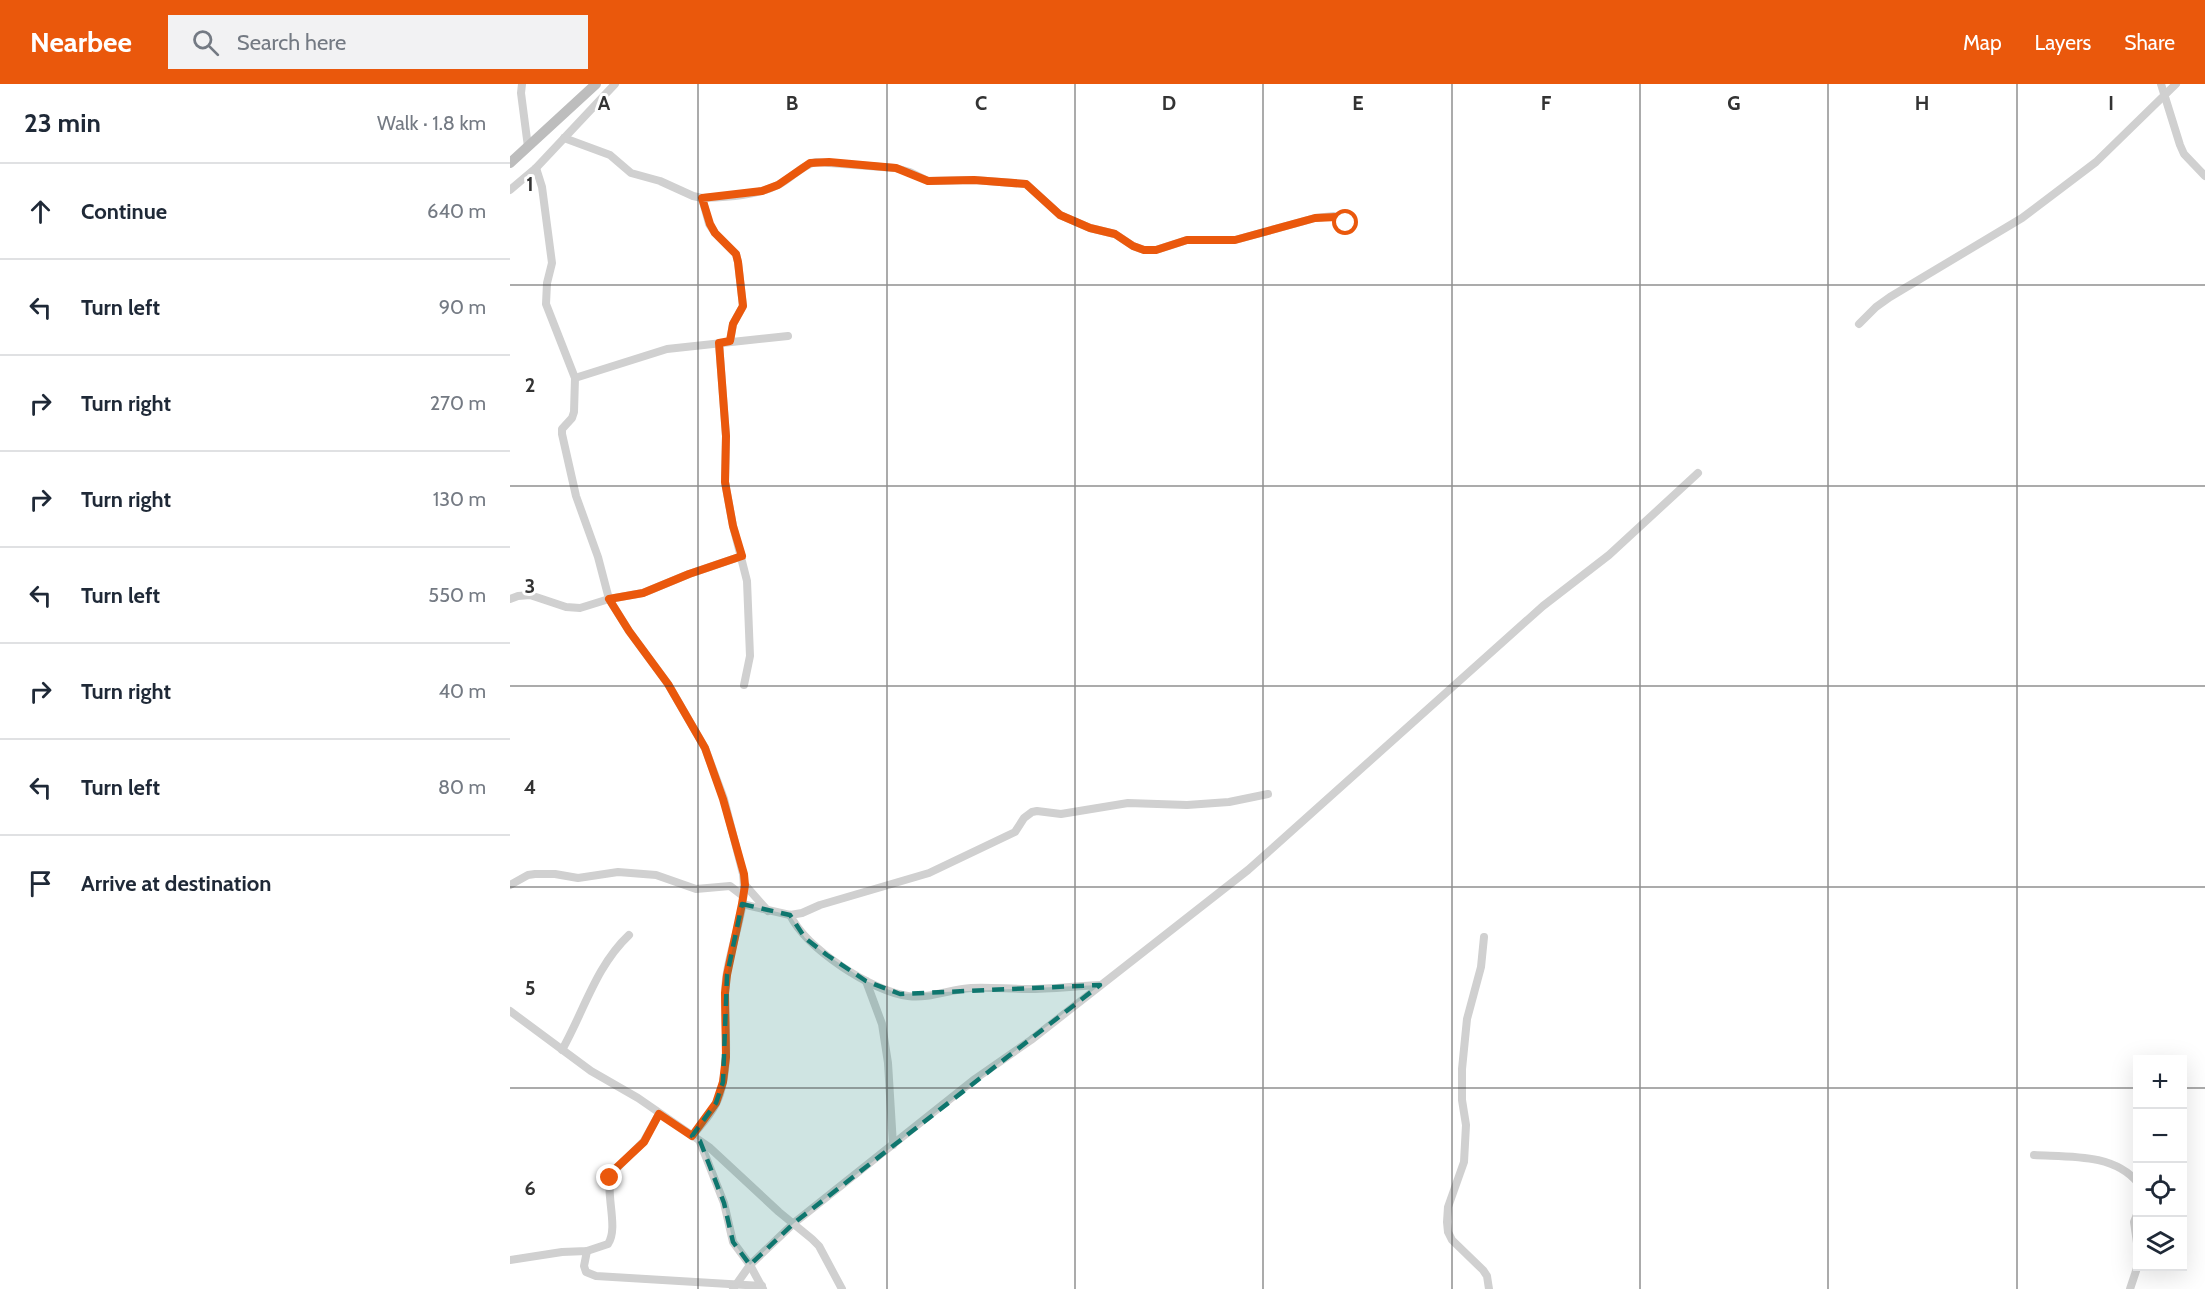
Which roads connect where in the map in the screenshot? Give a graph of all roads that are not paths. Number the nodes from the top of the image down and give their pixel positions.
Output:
1 (522, 84) edge
2 (596, 84) edge
3 (615, 84) edge
4 (2161, 84) edge
5 (2176, 84) edge
6 (2165, 96) junction
7 (564, 138) junction
8 (528, 147) junction
9 (510, 163) edge
10 (536, 168) junction
11 (2205, 176) edge
12 (510, 189) edge
13 (702, 198) junction
14 (1347, 225) dead end
15 (1859, 324) dead end
16 (788, 336) dead end
17 (730, 341) junction
18 (719, 343) junction
19 (575, 378) junction
20 (1698, 473) dead end
21 (742, 556) junction
22 (510, 598) edge
23 (609, 599) junction
24 (744, 685) dead end
25 (1268, 794) dead end
26 (510, 885) edge
27 (745, 885) junction
28 (742, 900) junction
29 (768, 910) junction
30 (790, 915) junction
31 (629, 935) dead end
32 (1484, 937) dead end
33 (866, 981) junction
34 (1100, 985) junction
35 (510, 1011) edge
36 (562, 1050) junction
37 (659, 1114) junction
38 (696, 1138) junction
39 (893, 1145) junction
40 (2034, 1155) dead end
41 (2133, 1177) edge
42 (794, 1223) junction
43 (587, 1251) junction
44 (510, 1260) edge
45 (750, 1265) junction
46 (2136, 1271) edge
47 (734, 1287) edge
48 (762, 1288) edge
49 (842, 1289) edge
50 (1490, 1289) edge
51 (2130, 1289) edge

1 - 8 street
2 - 8 main road
3 - 7 street
4 - 6 street
5 - 6 street
6 - 11 street
6 - 15 street
7 - 10 street
7 - 13 street
8 - 9 main road
10 - 12 street
10 - 19 street
13 - 14 street
13 - 17 street
16 - 17 street
17 - 18 street
18 - 19 street
18 - 21 street
19 - 23 street
20 - 34 street
21 - 23 street
21 - 24 street
22 - 23 street
23 - 27 street
25 - 30 street
26 - 28 street
27 - 28 street
27 - 29 street
28 - 29 street
28 - 38 street
29 - 30 street
30 - 33 street
31 - 36 street
32 - 50 street
33 - 34 street
33 - 39 street
34 - 39 street
35 - 36 street
36 - 37 street
37 - 38 street
37 - 43 street
38 - 42 street
38 - 45 street
39 - 42 street
40 - 41 street
42 - 45 street
42 - 49 street
43 - 44 street
43 - 47 street
45 - 47 street
45 - 48 street
46 - 51 street
47 - 48 street

